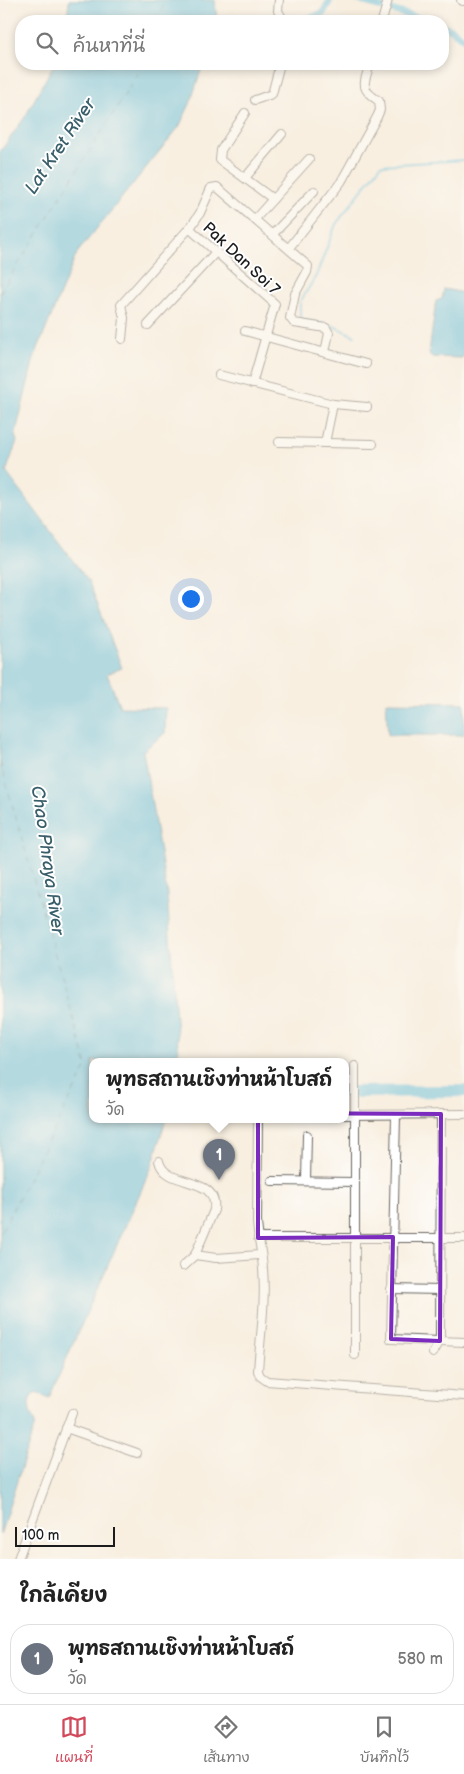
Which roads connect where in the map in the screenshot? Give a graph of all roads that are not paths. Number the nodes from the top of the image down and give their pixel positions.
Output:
1 (279, 0) edge
2 (388, 0) edge
3 (280, 15) edge
4 (384, 15) edge
5 (278, 70) edge
6 (368, 70) edge
7 (255, 100) dead end
8 (245, 113) dead end
9 (282, 134) dead end
10 (309, 159) dead end
11 (245, 178) junction
12 (314, 191) dead end
13 (273, 199) junction
14 (255, 219) junction
15 (189, 228) junction
16 (273, 234) junction
17 (289, 248) junction
18 (216, 252) junction
19 (148, 324) dead end
20 (245, 331) dead end
21 (265, 337) junction
22 (122, 339) dead end
23 (325, 352) junction
24 (366, 364) dead end
25 (219, 375) dead end
26 (252, 384) junction
27 (333, 404) junction
28 (367, 407) dead end
29 (279, 442) dead end
30 (325, 443) junction
31 (373, 444) dead end
32 (355, 1066) dead end
33 (442, 1114) junction
34 (464, 1114) edge
35 (349, 1115) edge
36 (355, 1115) junction
37 (396, 1115) junction
38 (258, 1123) edge
39 (307, 1135) dead end
40 (159, 1162) dead end
41 (272, 1181) dead end
42 (306, 1181) junction
43 (355, 1182) junction
44 (355, 1237) junction
45 (258, 1238) junction
46 (393, 1238) junction
47 (441, 1238) junction
48 (464, 1238) edge
49 (195, 1255) junction
50 (260, 1255) junction
51 (183, 1266) dead end
52 (391, 1288) junction
53 (440, 1290) junction
54 (440, 1341) junction
55 (464, 1342) edge
56 (434, 1352) dead end
57 (355, 1355) dead end
58 (464, 1396) edge
59 (72, 1413) dead end
60 (66, 1428) junction
61 (137, 1453) dead end
62 (18, 1559) edge

1 - 3 street
2 - 4 street
5 - 7 street
6 - 17 street
8 - 11 street
9 - 11 street
10 - 13 street
11 - 13 street
12 - 16 street
13 - 14 street
14 - 15 street
14 - 16 street
15 - 18 street, Pak Dan Soi 7
15 - 22 street
16 - 17 street
17 - 23 street
18 - 19 street
18 - 21 street, Pak Dan Soi 7
20 - 21 street
21 - 23 street
21 - 26 street
23 - 24 street
25 - 26 street
26 - 27 street
27 - 28 street
27 - 30 street
29 - 30 street
30 - 31 street
32 - 36 street
33 - 34 street
33 - 37 street
33 - 47 street
35 - 36 street
36 - 37 street
36 - 43 street
37 - 46 street
38 - 45 street
39 - 42 street
40 - 49 street
41 - 42 street
42 - 43 street
43 - 44 street
44 - 45 street
44 - 46 street
44 - 57 street
45 - 50 street
46 - 47 street
46 - 52 street
47 - 48 street
47 - 53 street
49 - 50 street
49 - 51 street
50 - 58 street
52 - 53 street
52 - 54 street
53 - 54 street
54 - 55 street
54 - 56 street
59 - 60 street
60 - 61 street
60 - 62 street

